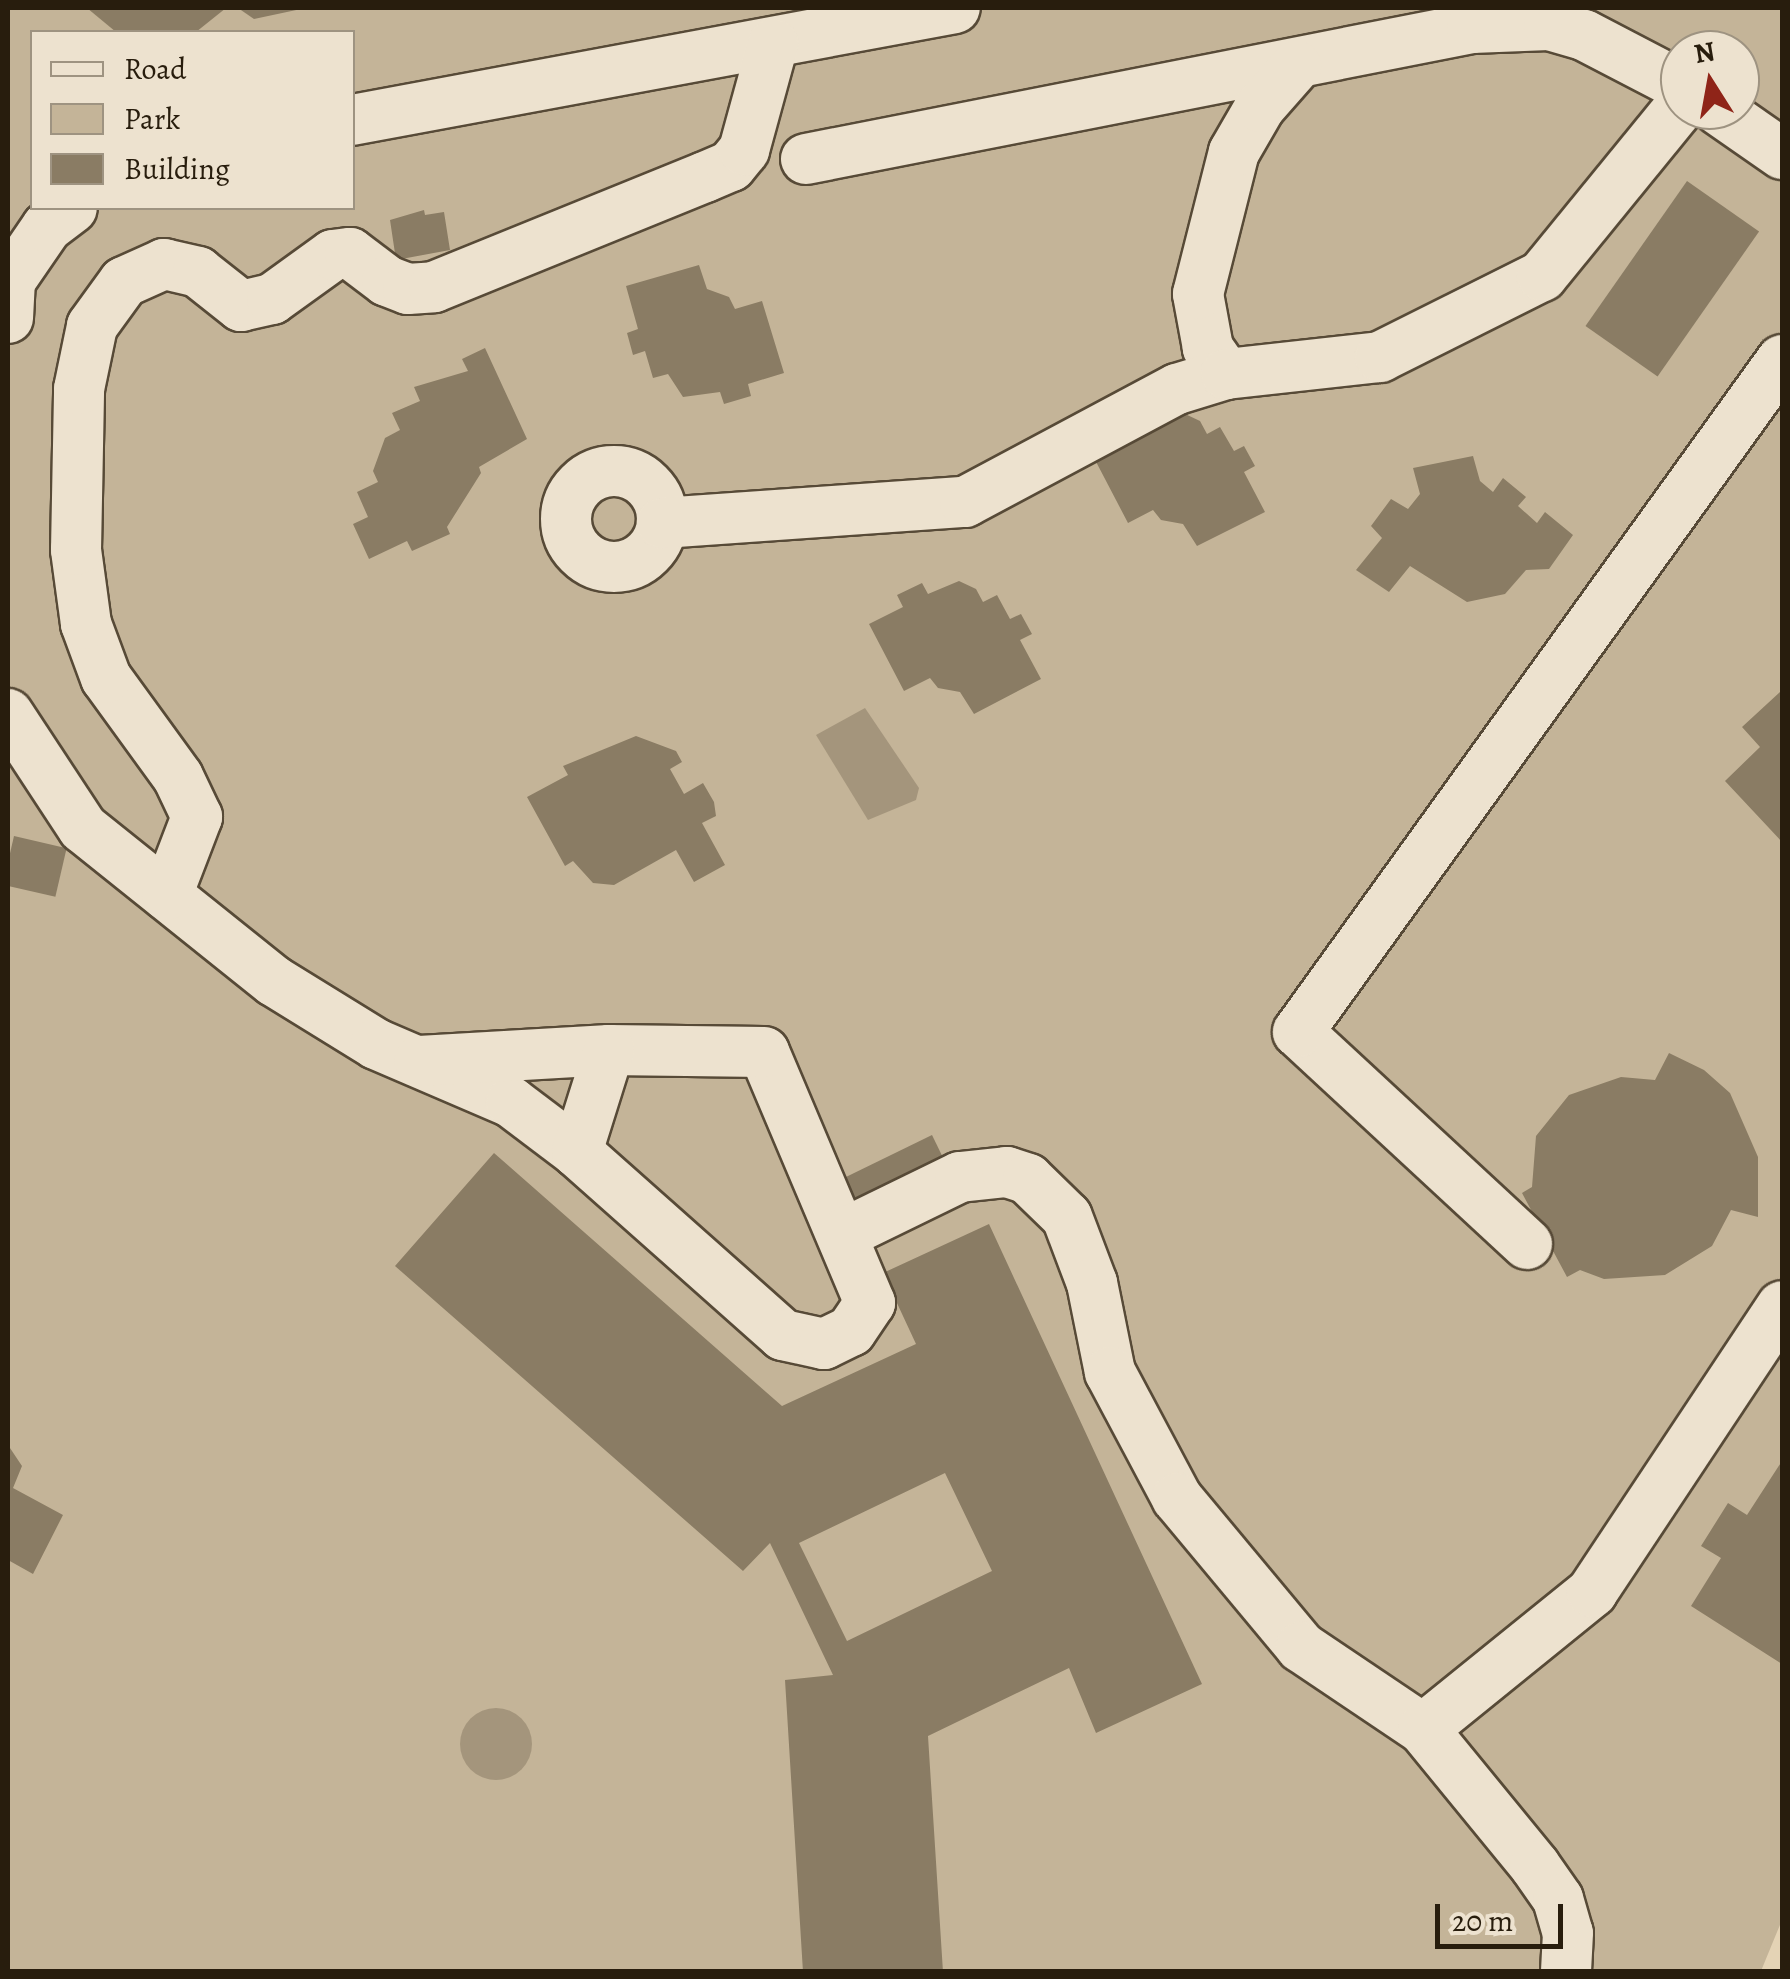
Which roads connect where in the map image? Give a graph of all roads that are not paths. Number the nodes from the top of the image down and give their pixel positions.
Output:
1 (955, 8) edge
2 (772, 44) junction
3 (1296, 66) junction
4 (1660, 75) edge
5 (355, 119) edge
6 (1661, 130) edge
7 (1748, 130) edge
8 (1782, 154) edge
9 (806, 159) dead end
10 (69, 210) edge
11 (8, 318) edge
12 (1782, 360) edge
13 (1226, 374) junction
14 (662, 523) dead end
15 (8, 714) edge
16 (168, 894) junction
17 (609, 1050) junction
18 (418, 1061) junction
19 (577, 1152) junction
20 (843, 1234) junction
21 (1528, 1244) dead end
22 (1782, 1306) edge
23 (1423, 1729) junction
24 (1566, 1972) edge

1 - 2 street
2 - 5 street
2 - 16 street
3 - 4 street
3 - 9 street
3 - 13 street
6 - 13 street
7 - 8 street
10 - 11 street
12 - 21 street
13 - 14 street
15 - 16 street
16 - 18 street
17 - 18 street
17 - 19 street
17 - 20 street
18 - 19 street
19 - 20 street
20 - 23 street
22 - 23 street
23 - 24 street

